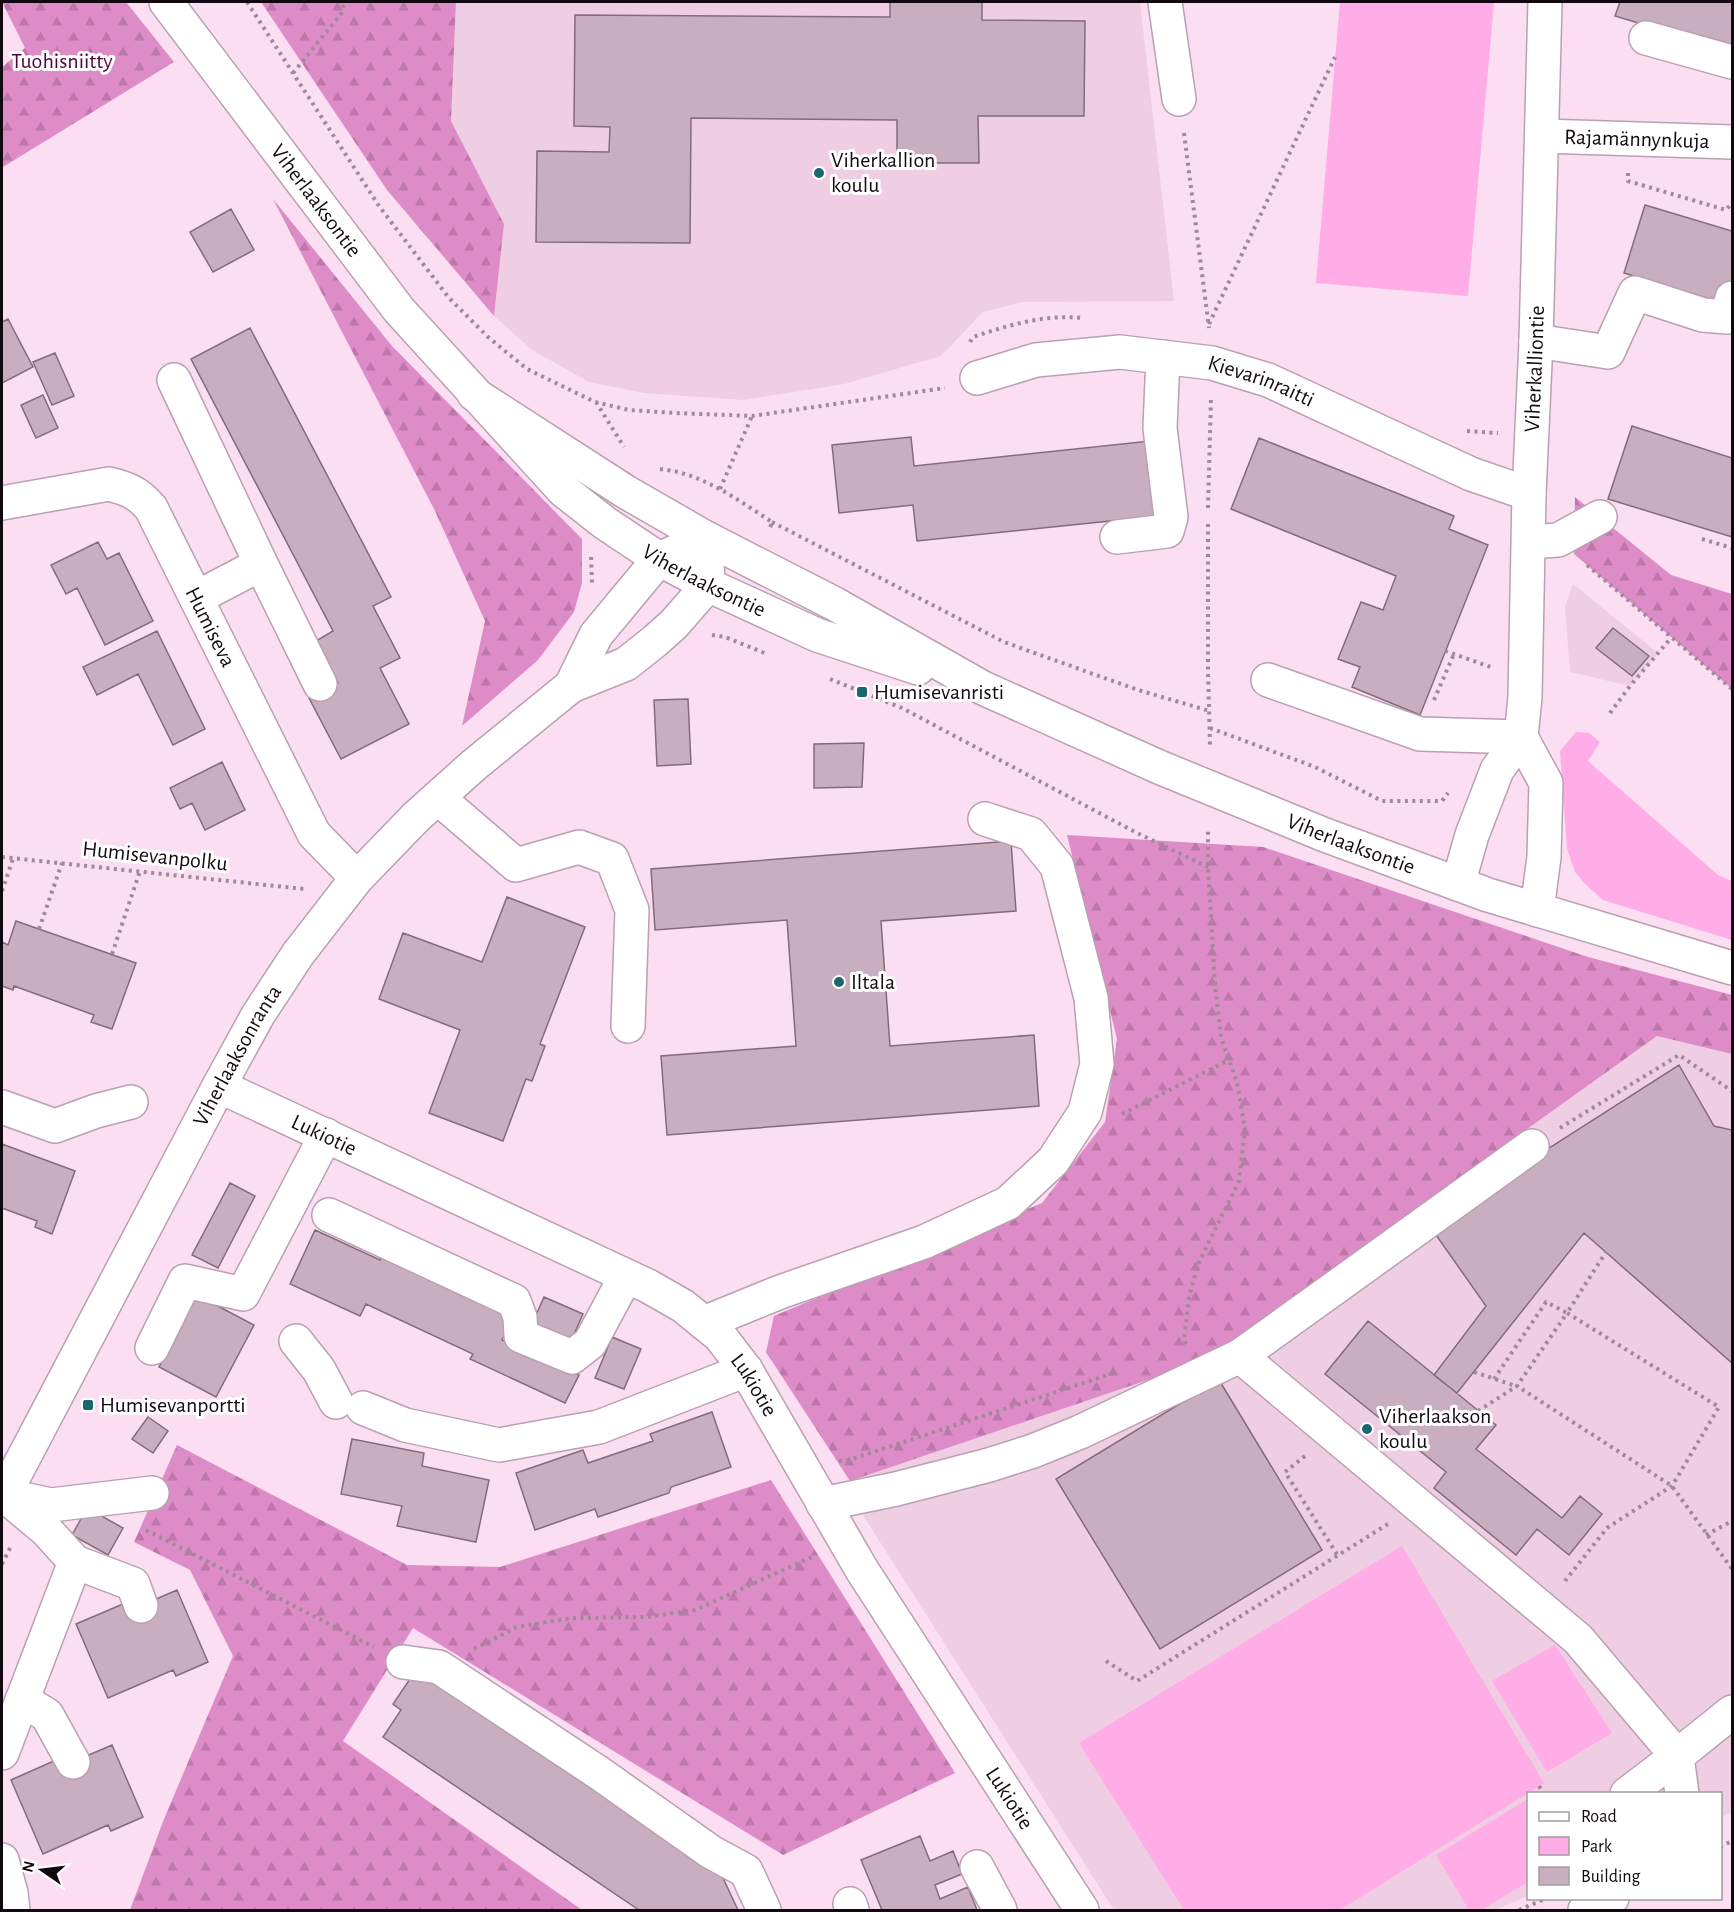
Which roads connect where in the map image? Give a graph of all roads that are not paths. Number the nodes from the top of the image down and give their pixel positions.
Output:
1 (166, 2) edge
2 (1165, 2) edge
3 (1545, 2) edge
4 (1646, 38) dead end
5 (1732, 63) edge
6 (1179, 99) road end
7 (1543, 136) junction
8 (1732, 142) edge
9 (1732, 298) edge
10 (1536, 341) junction
11 (1163, 357) junction
12 (977, 378) road end
13 (174, 380) dead end
14 (474, 393) junction
15 (1529, 494) junction
16 (2, 503) edge
17 (1600, 517) dead end
18 (1117, 537) dead end
19 (706, 538) junction
20 (1544, 541) junction
21 (659, 559) junction
22 (261, 564) junction
23 (708, 585) junction
24 (196, 598) junction
25 (1268, 680) dead end
26 (320, 684) dead end
27 (571, 686) junction
28 (982, 688) junction
29 (1521, 737) junction
30 (438, 798) junction
31 (985, 819) dead end
32 (357, 878) junction
33 (1458, 884) junction
34 (1537, 910) junction
35 (1732, 968) edge
36 (628, 1026) dead end
37 (219, 1086) junction
38 (131, 1101) dead end
39 (2, 1107) edge
40 (326, 1136) junction
41 (1532, 1146) road end
42 (329, 1215) dead end
43 (626, 1276) junction
44 (704, 1323) junction
45 (296, 1341) dead end
46 (152, 1348) dead end
47 (1240, 1356) junction
48 (746, 1370) junction
49 (152, 1492) dead end
50 (11, 1503) edge
51 (823, 1504) junction
52 (75, 1562) junction
53 (141, 1606) dead end
54 (403, 1662) road end
55 (22, 1700) junction
56 (1732, 1712) edge
57 (2, 1753) edge
58 (1677, 1756) junction
59 (73, 1762) dead end
60 (1630, 1792) edge
61 (1682, 1792) edge
62 (2, 1860) edge
63 (977, 1868) dead end
64 (13, 1911) edge
65 (764, 1911) edge
66 (1000, 1911) edge
67 (1082, 1911) edge

1 - 14 street, Viherlaaksontie
2 - 6 street
3 - 7 street, Viherkalliontie
4 - 5 street
7 - 8 street, Rajamännynkuja
7 - 10 street, Viherkalliontie
9 - 10 street
10 - 15 street, Viherkalliontie
11 - 12 street, Kievarinraitti
11 - 15 street, Kievarinraitti
11 - 18 street
13 - 22 street
14 - 19 street, Viherlaaksontie
14 - 21 street, Viherlaaksontie
15 - 20 street, Viherkalliontie
16 - 24 street, Humiseva
17 - 20 street
19 - 21 street, Viherlaaksonranta
19 - 23 street
19 - 28 street, Viherlaaksontie
20 - 29 street, Viherkalliontie
21 - 23 street, Viherlaaksontie
21 - 27 street, Viherlaaksonranta
22 - 24 street
22 - 26 street
23 - 27 street, Viherlaaksonranta
23 - 28 street, Viherlaaksontie
24 - 32 street, Humiseva
25 - 29 street
27 - 30 street, Viherlaaksonranta
28 - 33 street, Viherlaaksontie
29 - 33 street
29 - 34 street
30 - 32 street, Viherlaaksonranta
30 - 36 street
31 - 44 street
32 - 37 street, Viherlaaksonranta
33 - 34 street, Viherlaaksontie
34 - 35 street, Viherlaaksontie
37 - 40 street, Lukiotie
37 - 50 street, Viherlaaksonranta
38 - 39 street
40 - 43 street, Lukiotie
40 - 46 street
41 - 47 street
42 - 43 street
43 - 44 street, Lukiotie
44 - 48 street, Lukiotie
45 - 48 street
47 - 51 street
47 - 58 street
48 - 51 street, Lukiotie
49 - 50 street
50 - 52 street
51 - 67 street, Lukiotie
52 - 53 street
52 - 55 street
54 - 65 street
55 - 57 street
55 - 59 street
56 - 58 street
58 - 60 street
58 - 61 street
62 - 64 street
63 - 66 street

